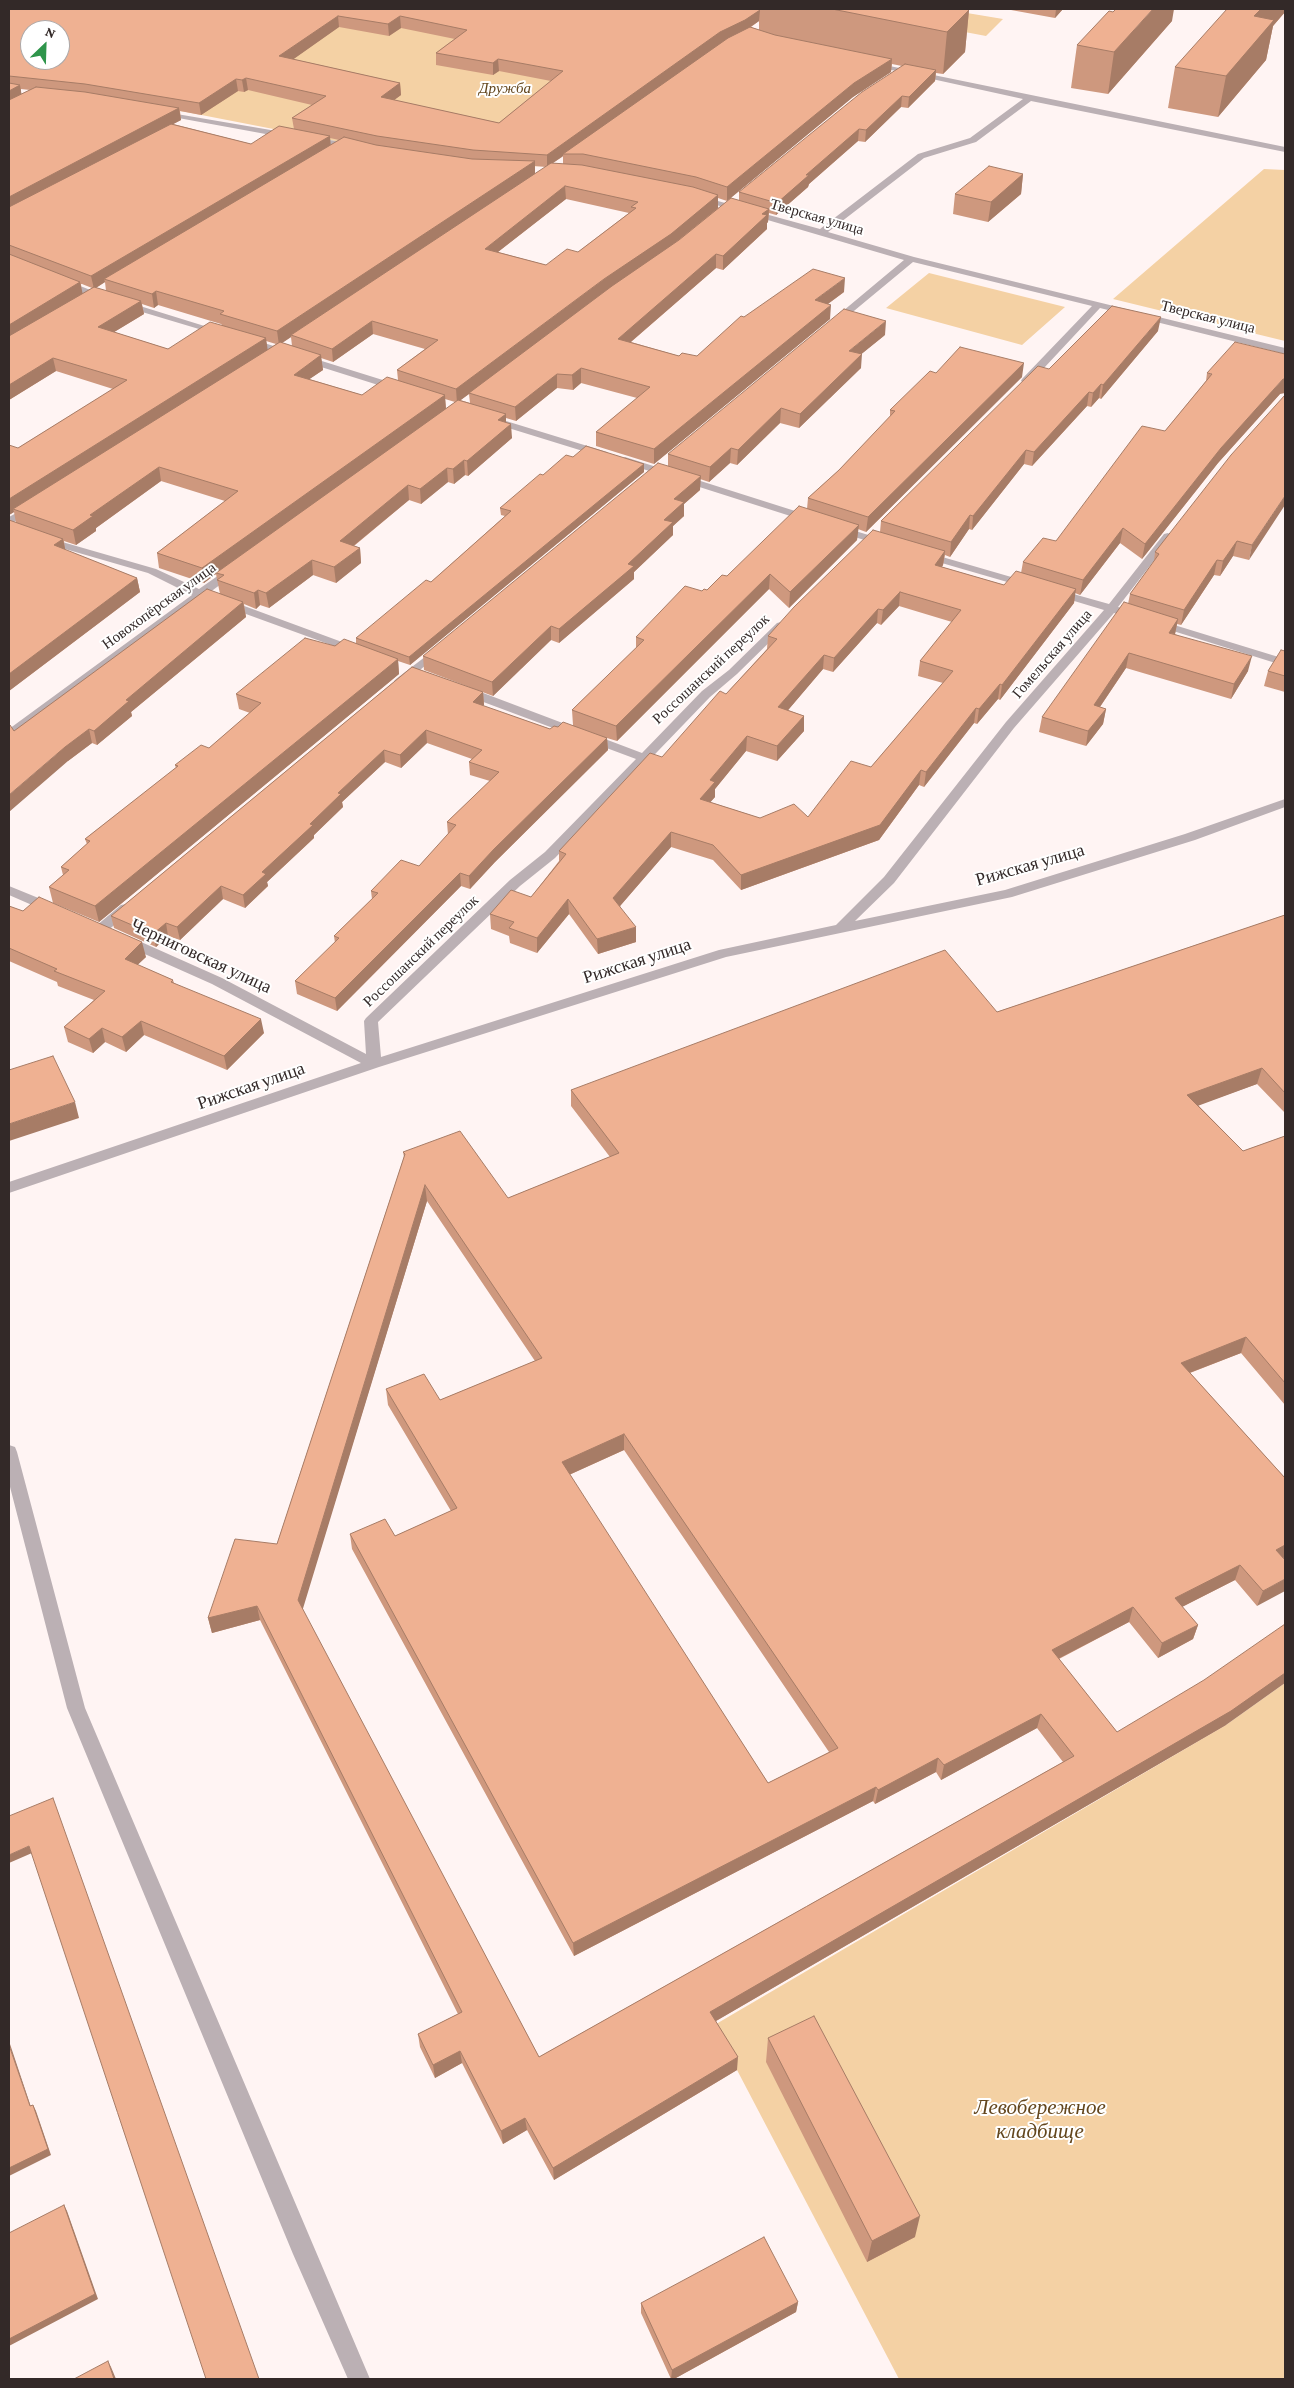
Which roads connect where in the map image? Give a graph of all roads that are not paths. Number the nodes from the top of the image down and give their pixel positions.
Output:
1 (863, 62) edge
2 (902, 70) junction
3 (888, 80) edge
4 (1031, 96) junction
5 (155, 112) edge
6 (194, 119) junction
7 (177, 128) edge
8 (345, 145) junction
9 (361, 149) edge
10 (1285, 149) edge
11 (328, 155) edge
12 (686, 194) edge
13 (822, 232) junction
14 (912, 259) junction
15 (52, 278) edge
16 (1099, 304) junction
17 (822, 333) edge
18 (284, 347) junction
19 (1285, 351) edge
20 (263, 360) edge
21 (412, 392) edge
22 (1017, 392) edge
23 (484, 416) edge
24 (42, 501) edge
25 (12, 526) edge
26 (1176, 526) edge
27 (36, 537) edge
28 (896, 546) edge
29 (915, 552) edge
30 (241, 565) edge
31 (200, 594) junction
32 (1112, 609) junction
33 (787, 619) edge
34 (451, 640) edge
35 (366, 654) edge
36 (1285, 663) edge
37 (458, 688) edge
38 (390, 690) edge
39 (9, 736) edge
40 (642, 758) junction
41 (1285, 803) edge
42 (9, 890) edge
43 (139, 898) edge
44 (64, 914) edge
45 (839, 930) junction
46 (374, 1064) junction
47 (9, 1188) edge
48 (9, 1452) edge
49 (359, 2379) edge

1 - 2 street
2 - 3 street
2 - 4 street
4 - 10 street
4 - 13 street
5 - 6 street
6 - 7 street
6 - 8 street
8 - 9 street
8 - 11 street
12 - 13 street, Тверская улица
13 - 14 street, Тверская улица
14 - 16 street, Тверская улица
14 - 17 street
15 - 18 street
16 - 19 street, Тверская улица
16 - 22 street
18 - 20 street
18 - 21 street
23 - 28 street
24 - 25 street
26 - 32 street, Гомельская улица
27 - 31 street
29 - 32 street
30 - 31 street, Новохопёрская улица
31 - 35 street
31 - 39 street, Новохопёрская улица
32 - 36 street
32 - 45 street, Гомельская улица
33 - 40 street, Россошанский переулок
34 - 38 street
37 - 40 street
40 - 46 street, Россошанский переулок
41 - 45 street, Рижская улица
42 - 44 street
43 - 46 street, Черниговская улица
45 - 46 street, Рижская улица
46 - 47 street, Рижская улица
48 - 49 street

